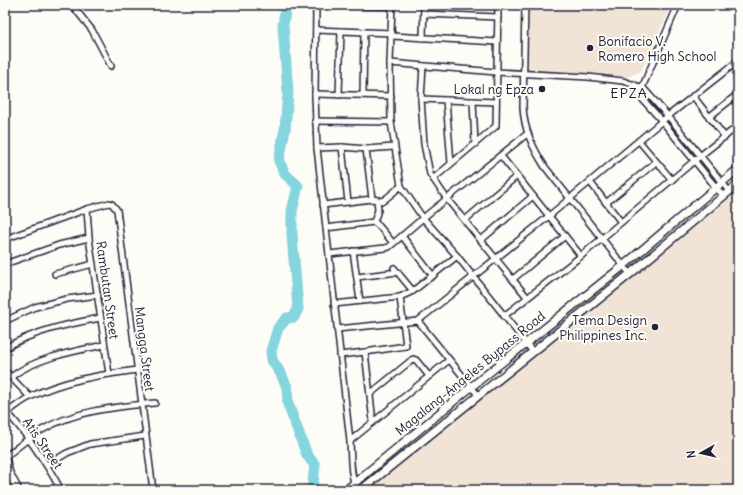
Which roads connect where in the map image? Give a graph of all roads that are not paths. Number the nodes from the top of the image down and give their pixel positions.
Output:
1 (72, 5) edge
2 (316, 5) edge
3 (324, 5) edge
4 (424, 5) edge
5 (498, 5) edge
6 (525, 5) edge
7 (678, 5) edge
8 (392, 6) edge
9 (424, 14) junction
10 (498, 17) junction
11 (316, 30) junction
12 (341, 31) junction
13 (364, 32) junction
14 (392, 35) junction
15 (423, 38) junction
16 (497, 42) junction
17 (738, 61) edge
18 (390, 63) junction
19 (111, 66) dead end
20 (423, 66) junction
21 (496, 72) junction
22 (524, 74) junction
23 (633, 84) junction
24 (643, 88) junction
25 (637, 93) junction
26 (315, 94) junction
27 (738, 94) edge
28 (339, 95) junction
29 (363, 95) junction
30 (391, 96) junction
31 (693, 96) junction
32 (421, 99) junction
33 (446, 100) junction
34 (473, 101) junction
35 (496, 102) junction
36 (668, 116) junction
37 (709, 117) junction
38 (315, 120) junction
39 (662, 120) junction
40 (391, 122) junction
41 (738, 126) edge
42 (527, 134) junction
43 (725, 137) junction
44 (639, 141) junction
45 (475, 144) junction
46 (342, 147) junction
47 (394, 147) junction
48 (317, 148) junction
49 (366, 149) junction
50 (501, 156) junction
51 (700, 156) junction
52 (695, 161) junction
53 (656, 162) junction
54 (451, 163) junction
55 (738, 169) edge
56 (517, 176) junction
57 (433, 179) junction
58 (672, 180) junction
59 (590, 182) junction
60 (719, 184) junction
61 (738, 184) edge
62 (401, 186) junction
63 (726, 194) junction
64 (533, 196) junction
65 (570, 198) junction
66 (447, 199) junction
67 (375, 200) junction
68 (348, 202) junction
69 (606, 203) junction
70 (323, 205) junction
71 (87, 209) junction
72 (549, 216) junction
73 (423, 218) junction
74 (465, 220) junction
75 (374, 222) junction
76 (621, 222) junction
77 (326, 228) junction
78 (402, 236) junction
79 (565, 236) junction
80 (89, 238) junction
81 (5, 239) edge
82 (601, 239) junction
83 (481, 240) junction
84 (393, 243) junction
85 (353, 251) junction
86 (329, 254) junction
87 (457, 256) junction
88 (581, 256) junction
89 (496, 258) junction
90 (5, 264) edge
91 (93, 264) junction
92 (622, 266) junction
93 (55, 274) dead end
94 (630, 274) junction
95 (433, 276) junction
96 (473, 276) junction
97 (357, 277) junction
98 (513, 279) junction
99 (413, 291) junction
100 (98, 295) junction
101 (400, 297) junction
102 (527, 297) junction
103 (360, 301) junction
104 (334, 304) junction
105 (504, 316) junction
106 (100, 318) junction
107 (5, 321) edge
108 (418, 321) junction
109 (403, 322) junction
110 (337, 329) junction
111 (525, 343) junction
112 (104, 345) junction
113 (5, 348) edge
114 (365, 352) junction
115 (533, 352) junction
116 (340, 355) junction
117 (449, 360) junction
118 (137, 370) junction
119 (5, 371) edge
120 (109, 374) junction
121 (429, 376) junction
122 (11, 377) junction
123 (471, 386) junction
124 (370, 394) junction
125 (478, 395) junction
126 (30, 397) junction
127 (155, 403) dead end
128 (141, 404) junction
129 (6, 411) edge
130 (373, 422) junction
131 (145, 436) junction
132 (29, 438) junction
133 (350, 440) junction
134 (5, 458) edge
135 (46, 465) junction
136 (7, 472) edge
137 (356, 487) edge
138 (18, 490) edge
139 (61, 490) edge
140 (153, 490) edge
141 (346, 490) edge
142 (361, 490) edge

1 - 19 street
2 - 11 street
3 - 8 street
4 - 9 street
5 - 10 street
6 - 22 street
7 - 24 street
8 - 14 street
9 - 10 street
9 - 15 street
10 - 16 street
11 - 12 street
11 - 26 street
12 - 13 street
12 - 28 street
13 - 14 street
13 - 29 street
14 - 15 street
14 - 18 street
15 - 16 street
16 - 21 street
17 - 31 street
18 - 20 street
18 - 30 street
20 - 21 street
20 - 32 street
21 - 22 street
21 - 35 street
22 - 23 street
22 - 42 street
23 - 24 street
23 - 25 street
24 - 25 street
24 - 36 street
25 - 39 street
26 - 28 street
26 - 38 street
27 - 37 street
28 - 29 street
29 - 30 street
30 - 40 street
31 - 36 street
31 - 37 street
32 - 33 street
32 - 57 street
33 - 34 street
33 - 54 street
34 - 35 street
34 - 45 street
35 - 45 street
36 - 39 street
36 - 51 street
37 - 43 street
38 - 40 street
38 - 48 street
39 - 44 street
39 - 52 street
40 - 47 street
41 - 43 street
42 - 50 street
42 - 65 street
43 - 51 street
44 - 53 street
44 - 59 street
45 - 54 street
46 - 48 street
46 - 49 street
46 - 68 street
47 - 49 street
47 - 62 street
48 - 70 street
49 - 67 street
50 - 56 street
50 - 66 street
51 - 52 street
51 - 60 street
52 - 58 street
52 - 60 street
53 - 58 street
53 - 69 street
54 - 57 street
55 - 60 street, Magalang-Angeles Bypass Road
56 - 64 street
56 - 74 street
57 - 66 street
58 - 76 street
59 - 65 street
59 - 69 street
60 - 63 street
60 - 92 street, Magalang-Angeles Bypass Road
61 - 63 street, Magalang-Angeles Bypass Road
62 - 67 street
62 - 73 street
63 - 94 street, Magalang-Angeles Bypass Road
64 - 72 street
64 - 83 street
65 - 72 street
65 - 82 street
66 - 73 street
66 - 74 street
67 - 68 street
67 - 75 street
68 - 70 street
69 - 76 street
70 - 77 street
71 - 80 street, Rambutan Street
71 - 81 street
71 - 118 street, Mangga Street
72 - 79 street
72 - 89 street
73 - 78 street
73 - 87 street
74 - 83 street
75 - 77 street
75 - 84 street
76 - 82 street
77 - 86 street
78 - 84 street
78 - 95 street
79 - 88 street
79 - 98 street
80 - 90 street
80 - 91 street, Rambutan Street
82 - 88 street
82 - 92 street
83 - 89 street
84 - 85 street
85 - 86 street
85 - 97 street
86 - 104 street
87 - 95 street
87 - 96 street
88 - 102 street
89 - 96 street
89 - 98 street
91 - 93 street
91 - 100 street, Rambutan Street
92 - 94 street
92 - 111 street, Magalang-Angeles Bypass Road
94 - 115 street, Magalang-Angeles Bypass Road
95 - 99 street
96 - 105 street
96 - 108 street
97 - 99 street
97 - 103 street
98 - 102 street
99 - 101 street
100 - 106 street, Rambutan Street
100 - 107 street
101 - 103 street
101 - 109 street
102 - 105 street
103 - 104 street
104 - 110 street
105 - 111 street
106 - 112 street, Rambutan Street
106 - 113 street
108 - 109 street
108 - 117 street
109 - 110 street
109 - 114 street
110 - 116 street
111 - 115 street
111 - 123 street, Magalang-Angeles Bypass Road
112 - 120 street, Rambutan Street
112 - 122 street
114 - 116 street
114 - 124 street
115 - 125 street, Magalang-Angeles Bypass Road
116 - 133 street
117 - 121 street
117 - 123 street
118 - 120 street
118 - 128 street, Mangga Street
119 - 122 street
120 - 126 street
121 - 124 street
121 - 130 street
122 - 126 street
123 - 125 street
123 - 137 street, Magalang-Angeles Bypass Road
124 - 130 street
125 - 142 street, Magalang-Angeles Bypass Road
126 - 129 street
127 - 128 street
128 - 131 street, Mangga Street
128 - 132 street
129 - 132 street, Atis Street
130 - 133 street
131 - 135 street
131 - 140 street, Mangga Street
132 - 134 street
132 - 135 street, Atis Street
133 - 137 street
134 - 136 street
135 - 139 street, Atis Street
136 - 138 street
137 - 141 street, Magalang-Angeles Bypass Road

